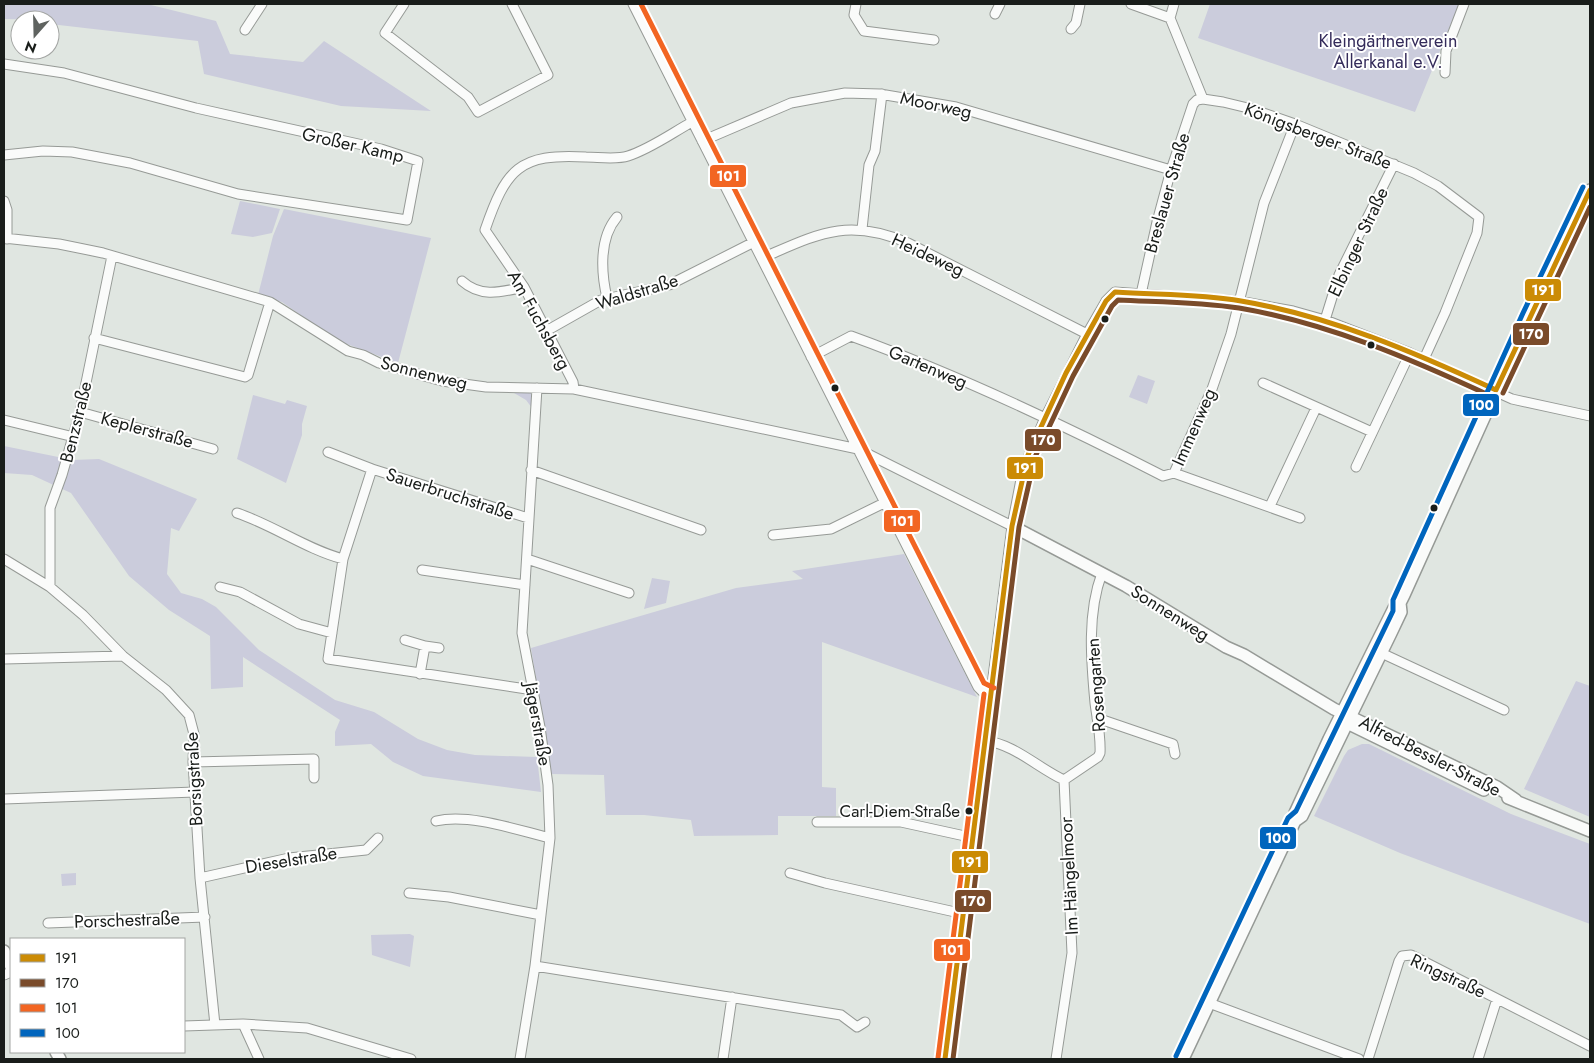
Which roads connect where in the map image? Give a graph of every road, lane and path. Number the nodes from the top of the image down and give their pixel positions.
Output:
1 (262, 4) edge
2 (404, 4) edge
3 (512, 4) edge
4 (633, 4) edge
5 (856, 4) edge
6 (1000, 4) edge
7 (1080, 4) edge
8 (1130, 4) edge
9 (1174, 4) edge
10 (1464, 4) edge
11 (995, 14) dead end
12 (1170, 18) junction
13 (1071, 29) dead end
14 (245, 30) dead end
15 (934, 40) dead end
16 (4, 64) edge
17 (1445, 73) dead end
18 (882, 94) junction
19 (1203, 98) junction
20 (692, 122) junction
21 (1294, 124) junction
22 (702, 141) junction
23 (4, 155) edge
24 (1394, 164) junction
25 (1171, 170) junction
26 (1590, 190) edge
27 (4, 201) edge
28 (617, 217) dead end
29 (862, 229) junction
30 (5, 238) edge
31 (754, 242) junction
32 (112, 256) junction
33 (762, 258) junction
34 (462, 281) dead end
35 (524, 286) junction
36 (1142, 294) junction
37 (607, 298) junction
38 (1239, 301) junction
39 (270, 302) junction
40 (1325, 320) junction
41 (548, 330) junction
42 (1087, 334) junction
43 (94, 338) junction
44 (1410, 353) junction
45 (812, 357) junction
46 (1424, 359) junction
47 (1263, 383) dead end
48 (537, 388) junction
49 (574, 390) junction
50 (1496, 390) junction
51 (1316, 408) junction
52 (80, 412) junction
53 (1590, 416) edge
54 (1045, 418) junction
55 (4, 420) edge
56 (1372, 432) junction
57 (74, 437) junction
58 (213, 449) dead end
59 (858, 449) junction
60 (328, 452) dead end
61 (1356, 467) dead end
62 (372, 469) junction
63 (531, 470) junction
64 (1174, 473) junction
65 (884, 503) junction
66 (1270, 506) junction
67 (237, 513) dead end
68 (528, 518) junction
69 (1300, 518) dead end
70 (1012, 526) junction
71 (702, 530) dead end
72 (773, 536) dead end
73 (4, 559) edge
74 (343, 559) junction
75 (527, 559) junction
76 (422, 570) dead end
77 (1102, 572) junction
78 (525, 586) junction
79 (50, 587) junction
80 (220, 587) dead end
81 (629, 593) dead end
82 (332, 632) junction
83 (405, 640) dead end
84 (426, 646) junction
85 (439, 648) dead end
86 (1378, 651) junction
87 (123, 656) junction
88 (4, 659) edge
89 (420, 674) junction
90 (533, 690) junction
91 (991, 695) junction
92 (1504, 710) dead end
93 (1343, 716) junction
94 (1097, 718) junction
95 (986, 741) junction
96 (1175, 754) dead end
97 (193, 762) junction
98 (314, 778) dead end
99 (1064, 780) junction
100 (195, 792) junction
101 (4, 799) edge
102 (436, 821) dead end
103 (817, 822) dead end
104 (1590, 831) edge
105 (378, 838) dead end
106 (550, 838) junction
107 (974, 838) junction
108 (790, 873) dead end
109 (200, 878) junction
110 (409, 893) dead end
111 (964, 914) junction
112 (540, 915) junction
113 (206, 917) junction
114 (48, 923) dead end
115 (4, 951) edge
116 (10, 965) edge
117 (536, 966) junction
118 (732, 997) junction
119 (1497, 999) junction
120 (1209, 1003) junction
121 (865, 1022) dead end
122 (243, 1024) junction
123 (215, 1025) junction
124 (185, 1026) edge
125 (1590, 1046) edge
126 (259, 1059) edge
127 (407, 1059) edge
128 (520, 1059) edge
129 (723, 1059) edge
130 (945, 1059) edge
131 (1056, 1059) edge
132 (1182, 1059) edge
133 (1359, 1059) edge
134 (1368, 1059) edge
135 (1478, 1059) edge

1 - 14 street
2 - 3 street
4 - 20 street
5 - 15 street
6 - 11 street
7 - 13 street
8 - 12 street
9 - 12 street
10 - 17 street
12 - 19 street
16 - 23 street, Großer Kamp
18 - 22 street, Moorweg
18 - 25 street, Moorweg
18 - 29 street
19 - 21 street, Königsberger Straße
19 - 25 street, Breslauer Straße
20 - 22 street
20 - 35 street, Am Fuchsberg
21 - 24 street, Königsberger Straße
21 - 38 street, Immenweg
22 - 31 street
24 - 40 street, Elbinger Straße
24 - 46 street, Königsberger Straße
25 - 36 street, Breslauer Straße
26 - 50 street
27 - 30 street
28 - 37 street
29 - 33 street, Heideweg
29 - 42 street, Heideweg
30 - 32 street, Sonnenweg
31 - 33 street
31 - 37 street, Waldstraße
32 - 39 street, Sonnenweg
32 - 43 street, Benzstraße
33 - 45 street
34 - 35 street
35 - 41 street, Am Fuchsberg
36 - 38 street
36 - 42 street
37 - 41 street, Waldstraße
38 - 40 street
38 - 64 street, Immenweg
39 - 43 street
39 - 48 street, Sonnenweg
40 - 44 street
41 - 49 street, Am Fuchsberg
42 - 54 street
43 - 52 street, Benzstraße
44 - 46 street
44 - 56 street
45 - 54 street, Gartenweg
45 - 59 street
46 - 50 street
47 - 51 street
48 - 49 street, Sonnenweg
48 - 63 street, Jägerstraße
49 - 59 street, Sonnenweg
50 - 53 street
50 - 86 street
51 - 56 street
51 - 66 street
52 - 57 street, Benzstraße
52 - 58 street, Keplerstraße
54 - 64 street, Immenweg
54 - 70 street
55 - 57 street
56 - 61 street
57 - 79 street, Benzstraße
59 - 65 street
59 - 70 street, Sonnenweg
60 - 62 street, Sauerbruchstraße
62 - 68 street, Sauerbruchstraße
62 - 74 street, Sauerbruchstraße
63 - 68 street, Jägerstraße
63 - 71 street
64 - 66 street
65 - 72 street
65 - 91 street
66 - 69 street
67 - 74 street
68 - 75 street, Jägerstraße
70 - 77 street, Sonnenweg
70 - 91 street
73 - 79 street, Borsigstraße
74 - 82 street, Sauerbruchstraße
75 - 78 street, Jägerstraße
75 - 81 street
76 - 78 street
77 - 93 street, Sonnenweg
77 - 94 street, Rosengarten
78 - 90 street, Jägerstraße
79 - 87 street, Borsigstraße
80 - 82 street
82 - 89 street, Sauerbruchstraße
83 - 84 street
84 - 85 street
84 - 89 street
86 - 92 street
86 - 93 street
87 - 88 street
87 - 97 street, Borsigstraße
89 - 90 street, Sauerbruchstraße
90 - 106 street, Jägerstraße
91 - 95 street
93 - 104 street, Alfred-Bessler-Straße
93 - 120 street
94 - 96 street
94 - 99 street, Rosengarten
95 - 99 street
95 - 107 street
97 - 98 street
97 - 100 street, Borsigstraße
99 - 131 street, Im Hängelmoor
100 - 101 street
100 - 109 street, Borsigstraße
102 - 106 street
103 - 107 street
105 - 109 street, Dieselstraße
106 - 112 street, Jägerstraße
107 - 111 street
108 - 111 street
109 - 113 street, Borsigstraße
110 - 112 street
111 - 130 street
112 - 117 street, Jägerstraße
113 - 114 street, Porschestraße
113 - 123 street, Borsigstraße
115 - 116 street
117 - 118 street
117 - 128 street, Jägerstraße
118 - 121 street
118 - 129 street
119 - 125 street, Ringstraße
119 - 134 street, Ringstraße
119 - 135 street
120 - 132 street
120 - 133 street
122 - 123 street
122 - 126 street
122 - 127 street
123 - 124 street

